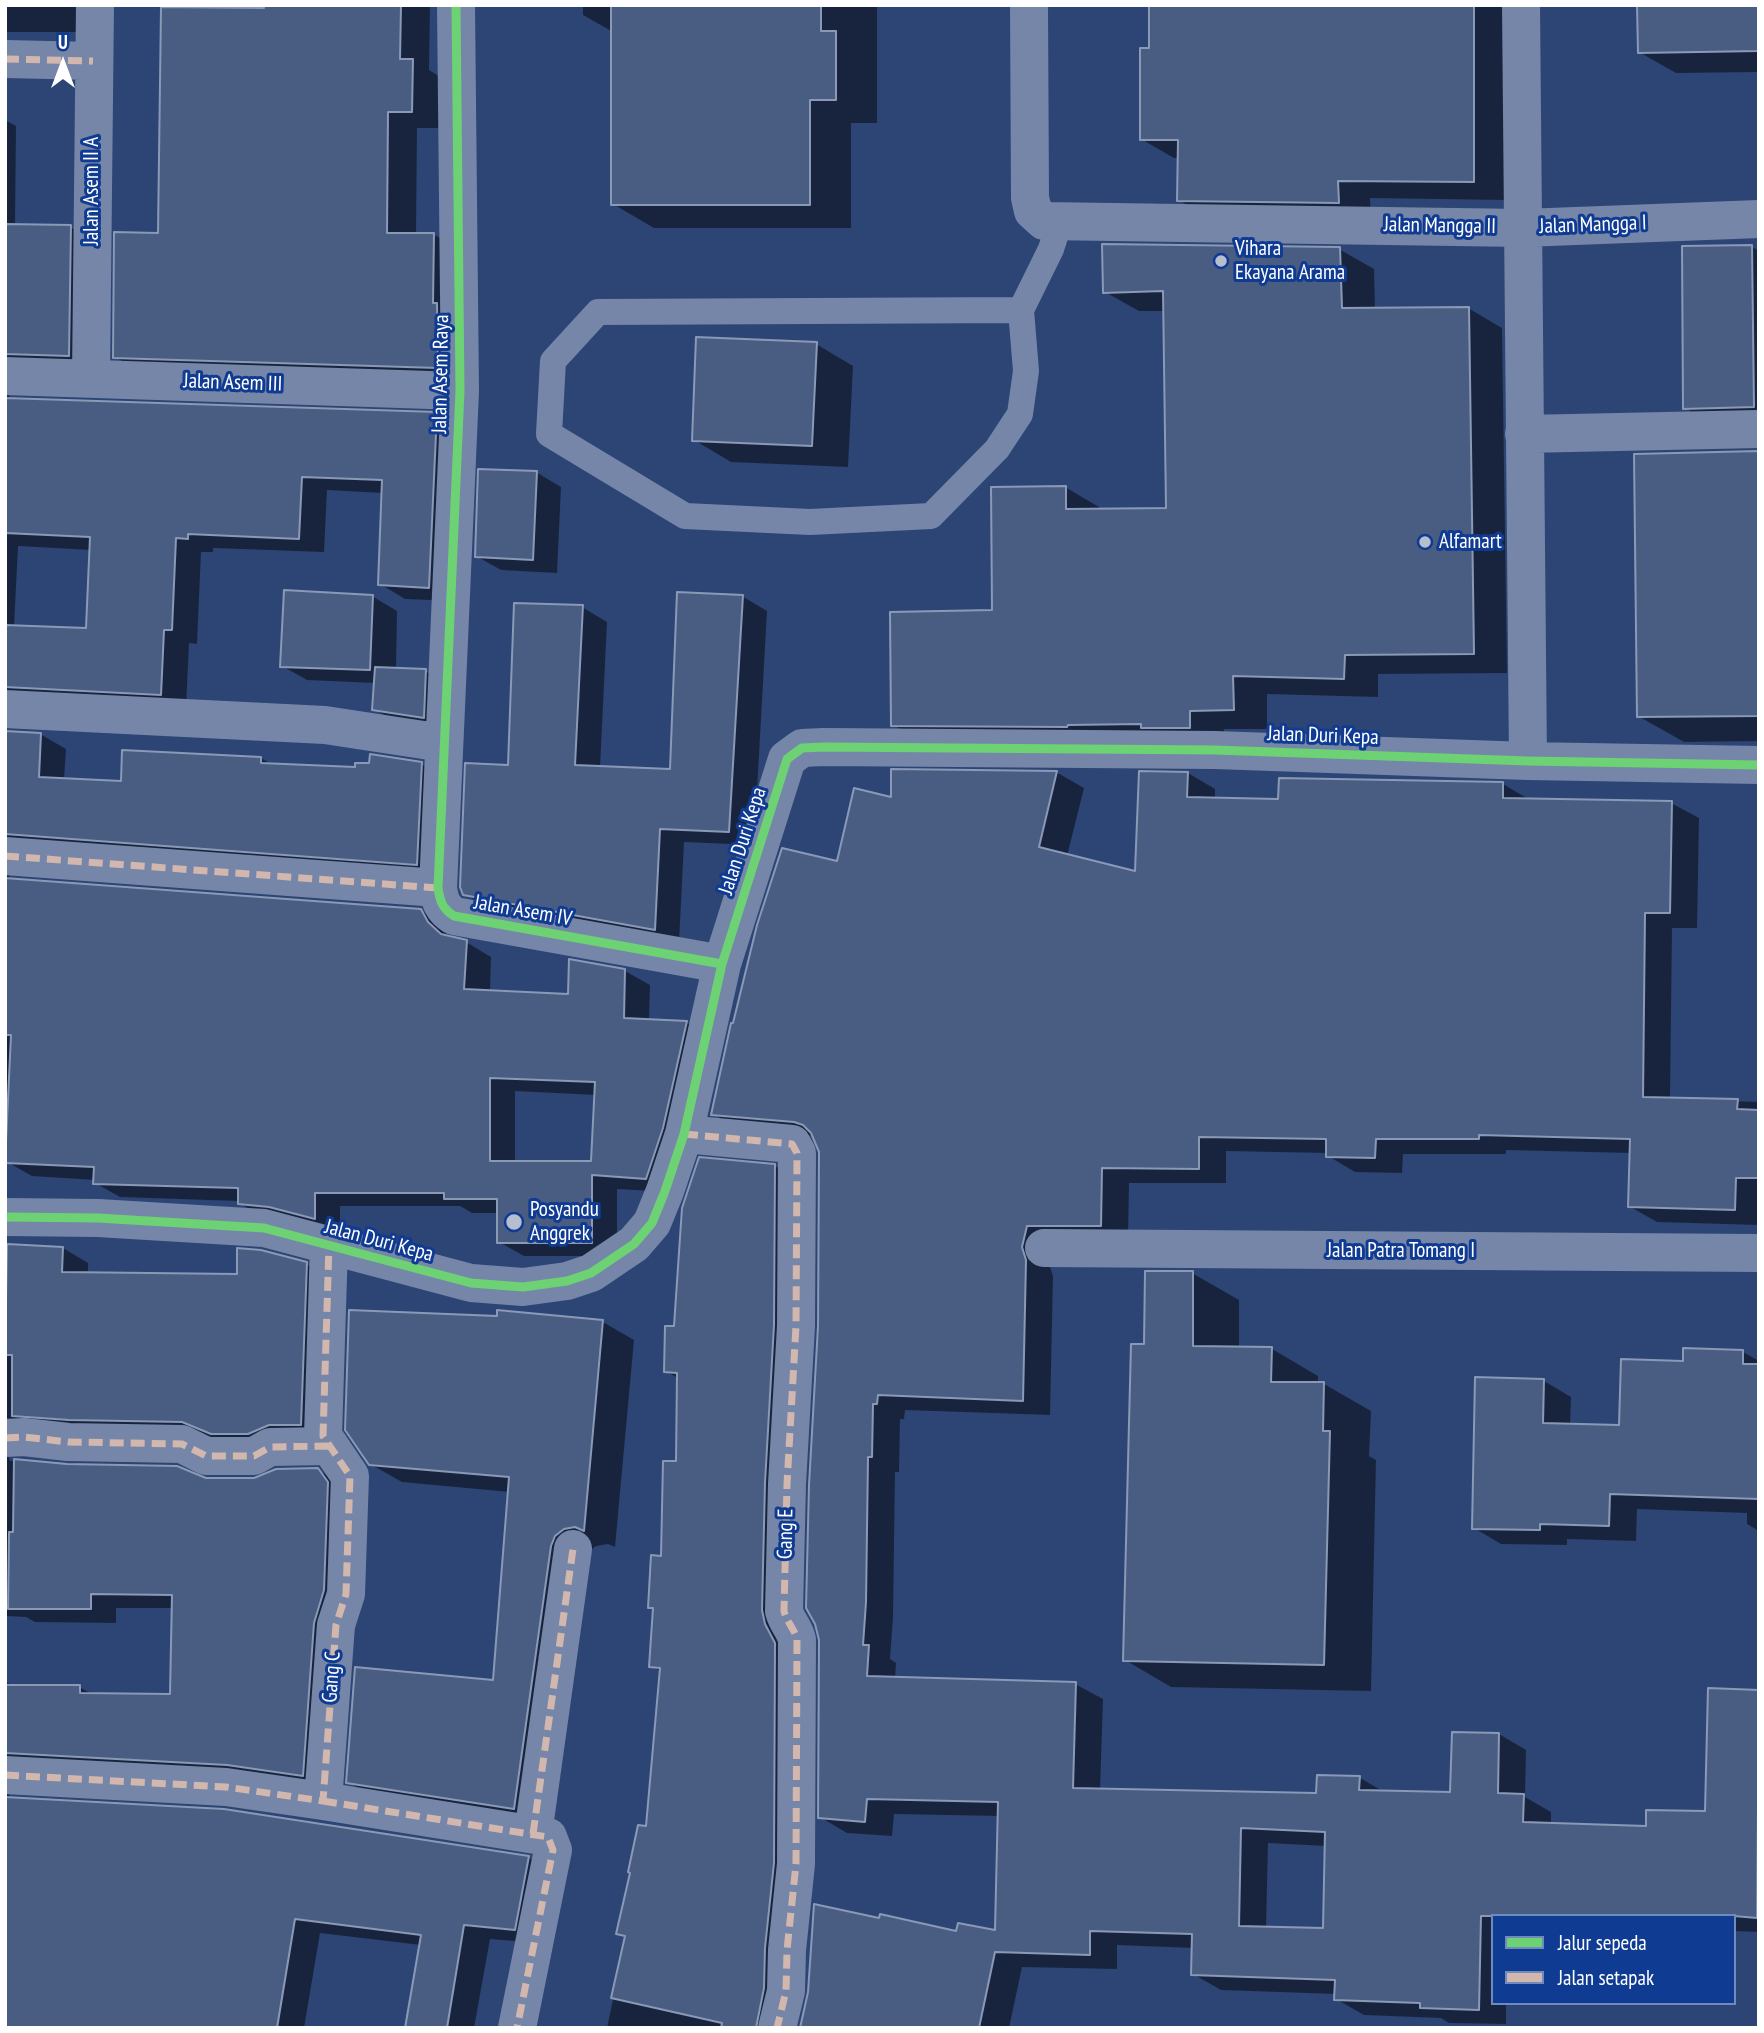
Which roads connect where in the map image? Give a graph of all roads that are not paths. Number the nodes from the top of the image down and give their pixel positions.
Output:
1 (95, 5) edge
2 (456, 5) edge
3 (1029, 5) edge
4 (1521, 5) edge
5 (5, 59) edge
6 (93, 61) junction
7 (1759, 219) edge
8 (1060, 221) junction
9 (1524, 228) junction
10 (1021, 310) junction
11 (5, 376) edge
12 (91, 377) junction
13 (460, 391) junction
14 (1759, 429) edge
15 (1524, 434) junction
16 (5, 709) edge
17 (443, 743) junction
18 (1528, 761) junction
19 (1759, 765) edge
20 (5, 856) edge
21 (438, 888) junction
22 (722, 964) junction
23 (684, 1134) junction
24 (5, 1217) edge
25 (329, 1245) junction
26 (1044, 1248) dead end
27 (1759, 1254) edge
28 (5, 1438) edge
29 (330, 1446) junction
30 (573, 1549) dead end
31 (5, 1775) edge
32 (323, 1801) junction
33 (533, 1834) junction
34 (517, 2028) edge
35 (777, 2028) edge

1 - 6 street, Jalan Asem II A
2 - 13 street, Jalan Asem Raya
3 - 8 street, Jalan Mangga II
4 - 9 street, Jalan Mangga I
5 - 6 street
6 - 12 street, Jalan Asem II A
7 - 9 street, Jalan Mangga I
8 - 9 street, Jalan Mangga II
8 - 10 lane
9 - 15 street, Jalan Mangga II
10 - 10 lane
11 - 12 street, Jalan Asem III
12 - 13 street, Jalan Asem III
13 - 17 street, Jalan Asem Raya
14 - 15 street
15 - 18 street, Jalan Mangga II
16 - 17 street
17 - 21 street
18 - 19 street, Jalan Duri Kepa
18 - 22 street, Jalan Duri Kepa
20 - 21 street
21 - 22 street, Jalan Asem IV
22 - 23 street, Jalan Duri Kepa
23 - 25 street, Jalan Duri Kepa
23 - 35 street, Gang E
24 - 25 street, Jalan Duri Kepa
25 - 29 street, Gang C
26 - 27 street, Jalan Patra Tomang I
28 - 29 street
29 - 32 street, Gang C
30 - 33 street
31 - 32 street
32 - 33 street
33 - 34 street

